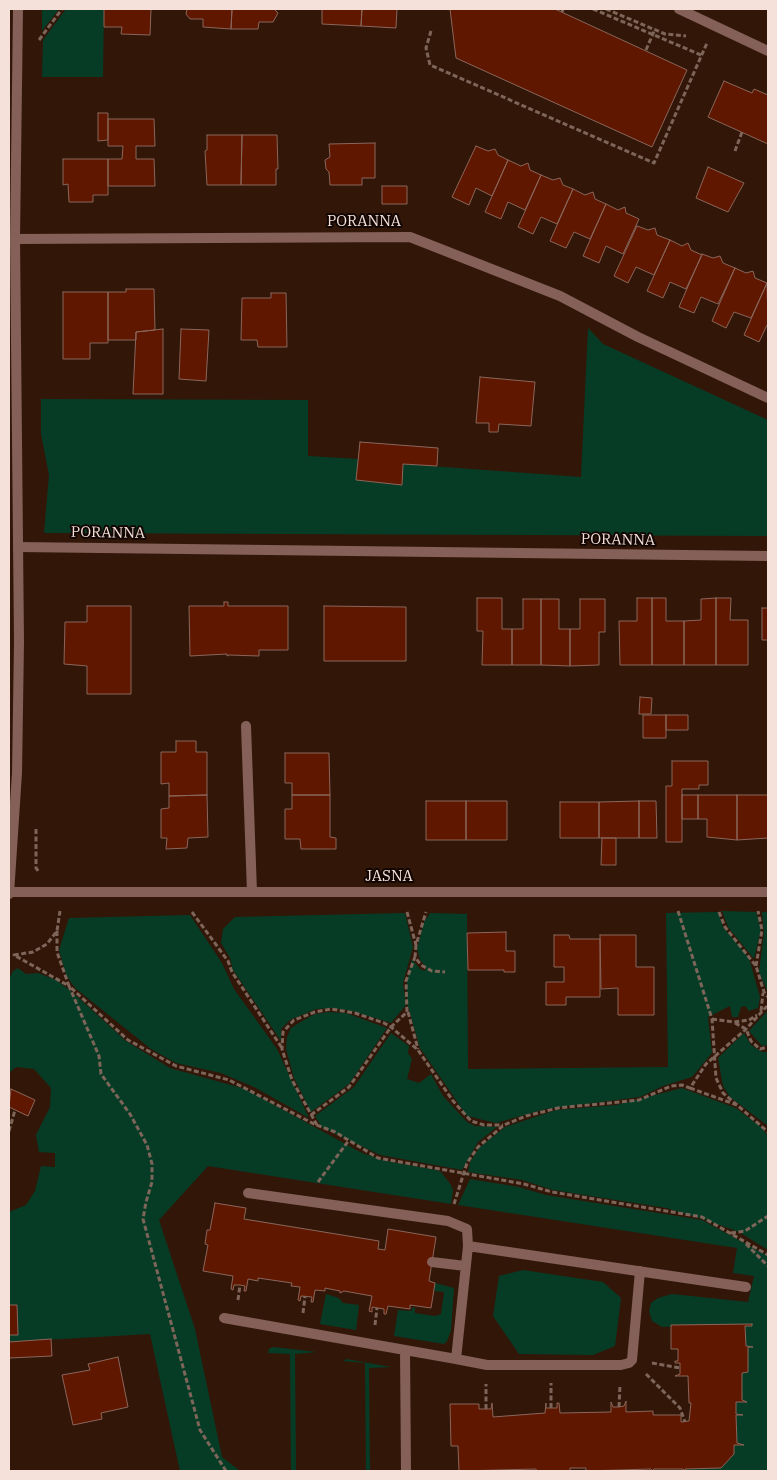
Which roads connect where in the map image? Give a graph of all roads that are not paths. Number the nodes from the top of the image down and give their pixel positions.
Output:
1 (18, 9) edge
2 (679, 9) edge
3 (768, 51) edge
4 (15, 238) junction
5 (768, 398) edge
6 (18, 547) junction
7 (768, 556) edge
8 (246, 726) dead end
9 (252, 892) junction
10 (768, 892) edge
11 (9, 893) edge
12 (248, 1193) dead end
13 (468, 1246) junction
14 (432, 1262) dead end
15 (465, 1266) junction
16 (640, 1271) junction
17 (746, 1287) dead end
18 (224, 1318) dead end
19 (405, 1350) junction
20 (456, 1359) junction
21 (406, 1471) edge

1 - 4 street
2 - 3 street
4 - 5 street, PORANNA
4 - 6 street
6 - 7 street, PORANNA
6 - 11 street
8 - 9 street
9 - 10 street, JASNA
9 - 11 street, JASNA
12 - 13 street
13 - 15 street
13 - 16 street
14 - 15 street
15 - 20 street
16 - 17 street
16 - 20 street
18 - 19 street
19 - 20 street
19 - 21 street

